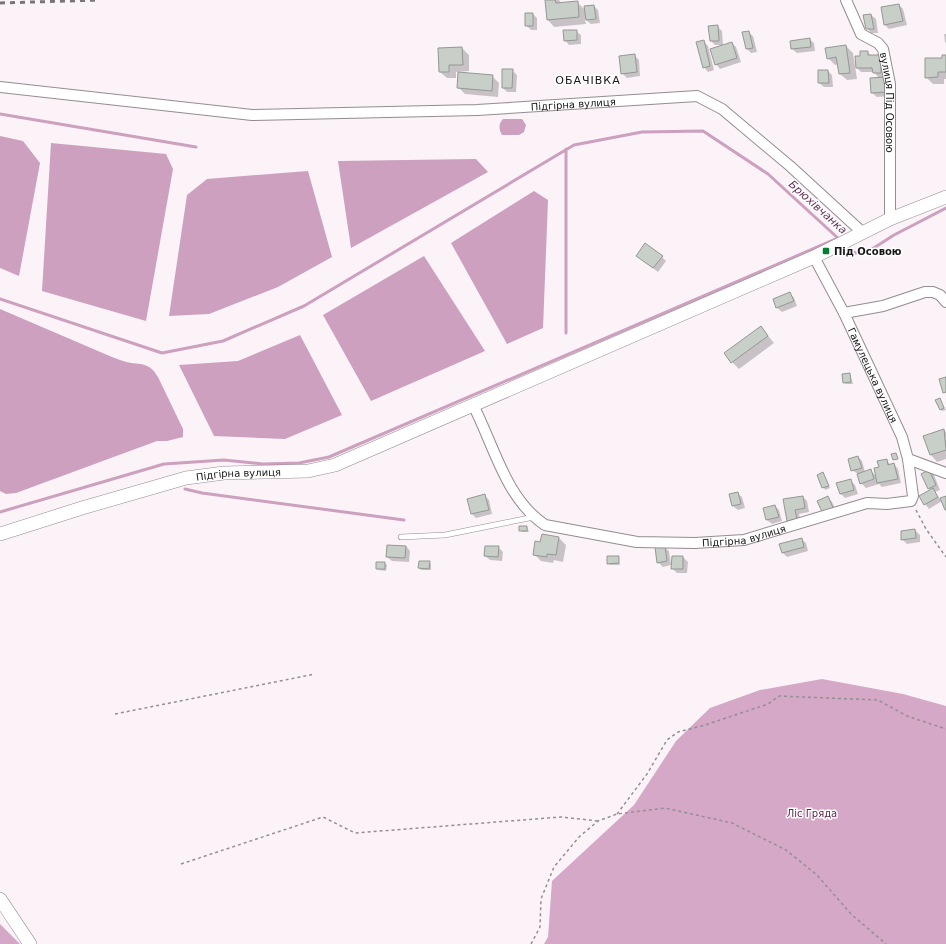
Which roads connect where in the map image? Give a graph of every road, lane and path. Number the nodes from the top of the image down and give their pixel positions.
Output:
1 (846, 0) edge
2 (0, 87) edge
3 (946, 197) edge
4 (890, 219) junction
5 (856, 234) junction
6 (814, 257) junction
7 (946, 302) edge
8 (844, 313) junction
9 (473, 405) junction
10 (908, 459) junction
11 (946, 473) edge
12 (911, 501) junction
13 (534, 518) junction
14 (0, 534) edge
15 (401, 537) dead end
16 (946, 557) edge
17 (315, 674) dead end
18 (115, 714) dead end
19 (946, 729) edge
20 (617, 814) junction
21 (598, 821) junction
22 (181, 864) dead end
23 (0, 899) edge
24 (29, 944) edge
25 (531, 944) edge
26 (886, 944) edge

1 - 4 street, вулиця Під Осовою
2 - 5 street, Підгірна вулиця
3 - 4 street
4 - 5 street
5 - 6 street, Підгірна вулиця
6 - 8 street, Гамулецька вулиця
6 - 9 street, Підгірна вулиця
7 - 8 street
8 - 10 street, Гамулецька вулиця
9 - 13 street, Підгірна вулиця
9 - 14 street, Підгірна вулиця
10 - 11 street
10 - 12 street
12 - 13 street, Підгірна вулиця
12 - 16 path
13 - 15 lane
17 - 18 path
19 - 20 path
20 - 21 path
20 - 26 path
21 - 22 path
21 - 25 path
23 - 24 street

